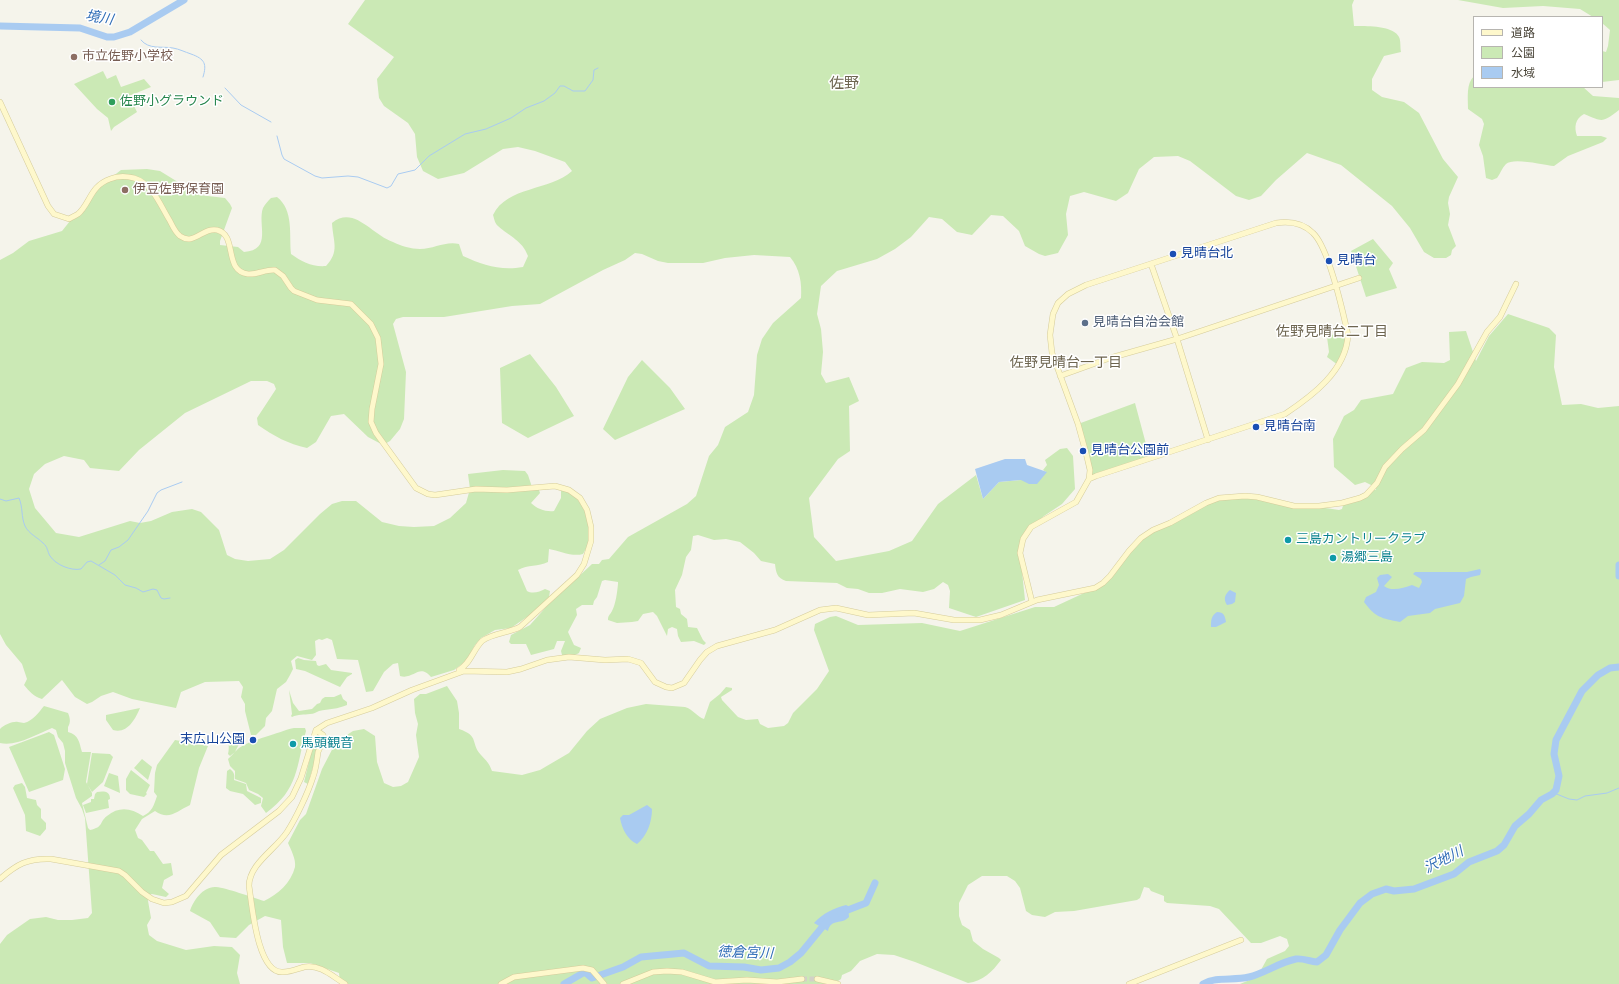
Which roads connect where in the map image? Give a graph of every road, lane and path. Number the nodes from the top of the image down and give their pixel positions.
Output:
1 (0, 102) edge
2 (1151, 264) junction
3 (1359, 278) dead end
4 (1516, 284) dead end
5 (1336, 287) junction
6 (1177, 339) junction
7 (1060, 376) junction
8 (1208, 440) junction
9 (1089, 479) junction
10 (1032, 602) junction
11 (453, 674) junction
12 (316, 730) junction
13 (0, 879) edge
14 (1241, 940) dead end
15 (802, 979) tunnel mouth
16 (817, 979) tunnel mouth
17 (345, 984) edge
18 (501, 984) edge
19 (604, 984) edge
20 (623, 984) edge
21 (838, 984) edge
22 (1129, 984) edge

1 - 11 street
2 - 5 street
2 - 6 street
2 - 7 street
3 - 5 street
4 - 10 street
5 - 6 street
5 - 8 street
6 - 7 street
6 - 8 street
7 - 9 street
8 - 9 street
9 - 10 street
10 - 11 street
11 - 12 street
12 - 13 street
12 - 17 street
14 - 22 street
15 - 20 street
16 - 21 street
18 - 19 street

